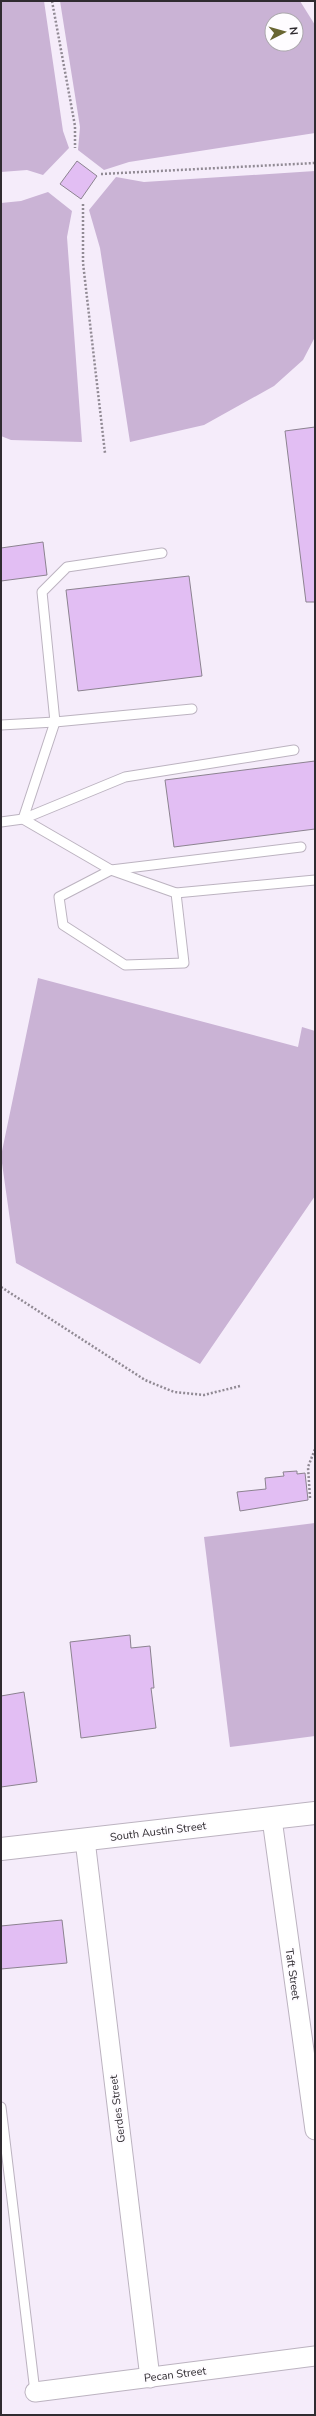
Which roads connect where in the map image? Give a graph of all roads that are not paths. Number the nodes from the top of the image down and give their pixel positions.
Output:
1 (162, 553) dead end
2 (192, 709) dead end
3 (55, 722) junction
4 (1, 725) edge
5 (294, 750) dead end
6 (23, 819) junction
7 (1, 822) edge
8 (301, 847) dead end
9 (112, 870) junction
10 (315, 880) edge
11 (176, 893) junction
12 (315, 1813) edge
13 (272, 1819) junction
14 (85, 1840) junction
15 (1, 1849) edge
16 (1, 2108) edge
17 (315, 2130) edge
18 (315, 2356) edge
19 (150, 2378) junction
20 (35, 2392) joint

1 - 3 lane
2 - 3 lane
3 - 4 lane
3 - 6 lane
5 - 6 lane
6 - 7 lane
6 - 9 lane
8 - 9 lane
9 - 11 lane
9 - 11 lane
10 - 11 lane
12 - 13 main road, South Austin Street
13 - 14 main road, South Austin Street
13 - 17 street, Taft Street
14 - 15 main road, South Austin Street
14 - 19 street, Gerdes Street
16 - 20 lane
18 - 19 street, Pecan Street
19 - 20 street, Pecan Street

